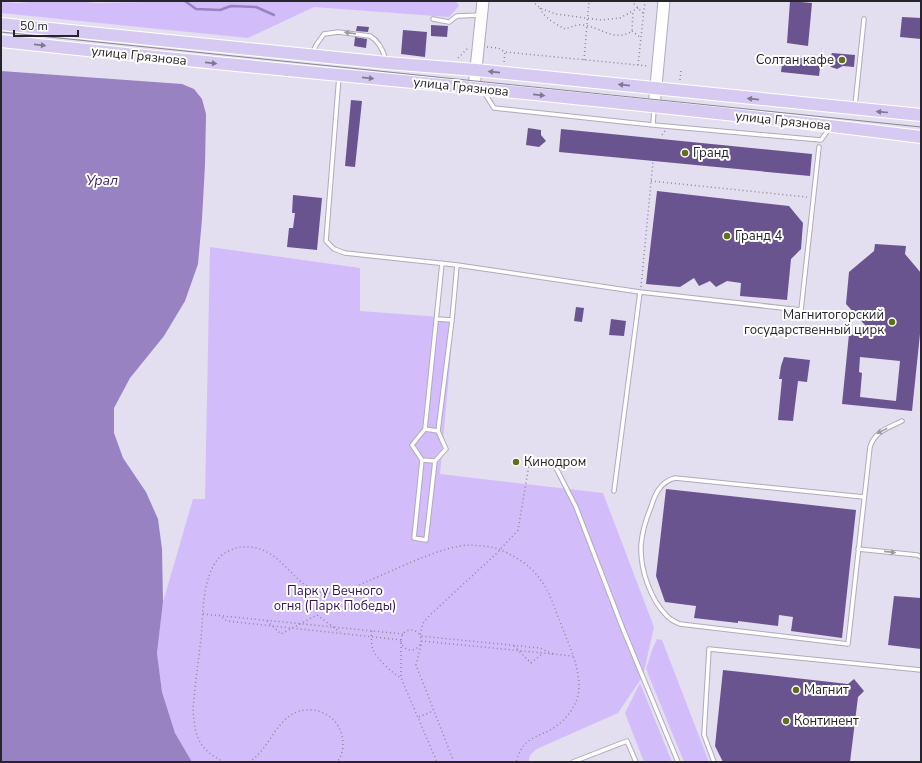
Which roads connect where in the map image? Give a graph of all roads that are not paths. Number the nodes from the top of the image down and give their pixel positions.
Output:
1 (483, 1) edge
2 (664, 1) edge
3 (482, 15) junction
4 (433, 19) dead end
5 (864, 19) dead end
6 (1, 24) edge
7 (1, 41) edge
8 (312, 55) junction
9 (387, 62) junction
10 (476, 70) junction
11 (339, 75) junction
12 (478, 88) junction
13 (656, 89) junction
14 (654, 107) junction
15 (854, 110) junction
16 (921, 115) edge
17 (653, 125) junction
18 (830, 126) junction
19 (921, 137) edge
20 (819, 147) dead end
21 (442, 263) junction
22 (457, 265) junction
23 (640, 292) junction
24 (437, 318) junction
25 (452, 320) junction
26 (902, 421) dead end
27 (425, 429) junction
28 (438, 431) junction
29 (422, 460) junction
30 (435, 461) junction
31 (553, 462) dead end
32 (614, 491) dead end
33 (864, 497) junction
34 (858, 549) junction
35 (921, 556) edge
36 (921, 670) edge
37 (573, 762) edge
38 (636, 762) edge
39 (678, 762) edge
40 (714, 762) edge

1 - 3 street
2 - 13 street
3 - 4 lane
3 - 10 street
5 - 15 lane
6 - 8 main road, улица Грязнова
7 -> 11 main road, улица Грязнова
8 - 9 main road, улица Грязнова
9 -> 8 lane
9 - 10 main road, улица Грязнова
10 - 12 street
13 -> 10 main road, улица Грязнова
11 -> 12 main road, улица Грязнова
11 - 21 lane
12 -> 14 main road, улица Грязнова
12 - 17 lane
13 - 14 street
15 -> 13 main road, улица Грязнова
14 - 17 lane
14 - 18 main road, улица Грязнова
16 -> 15 main road, улица Грязнова
17 - 18 lane
18 - 19 main road, улица Грязнова
20 - 23 lane
21 - 22 lane
21 - 24 lane
22 - 23 lane
22 - 25 lane
23 - 32 lane
24 - 25 lane
24 - 27 lane
25 - 28 lane
26 -> 33 lane
27 - 28 lane
27 - 29 lane
28 - 30 lane
29 - 30 lane
29 - 30 lane
31 - 39 lane
33 - 34 lane
33 - 34 lane
34 -> 35 lane
36 - 40 lane
37 - 38 lane

